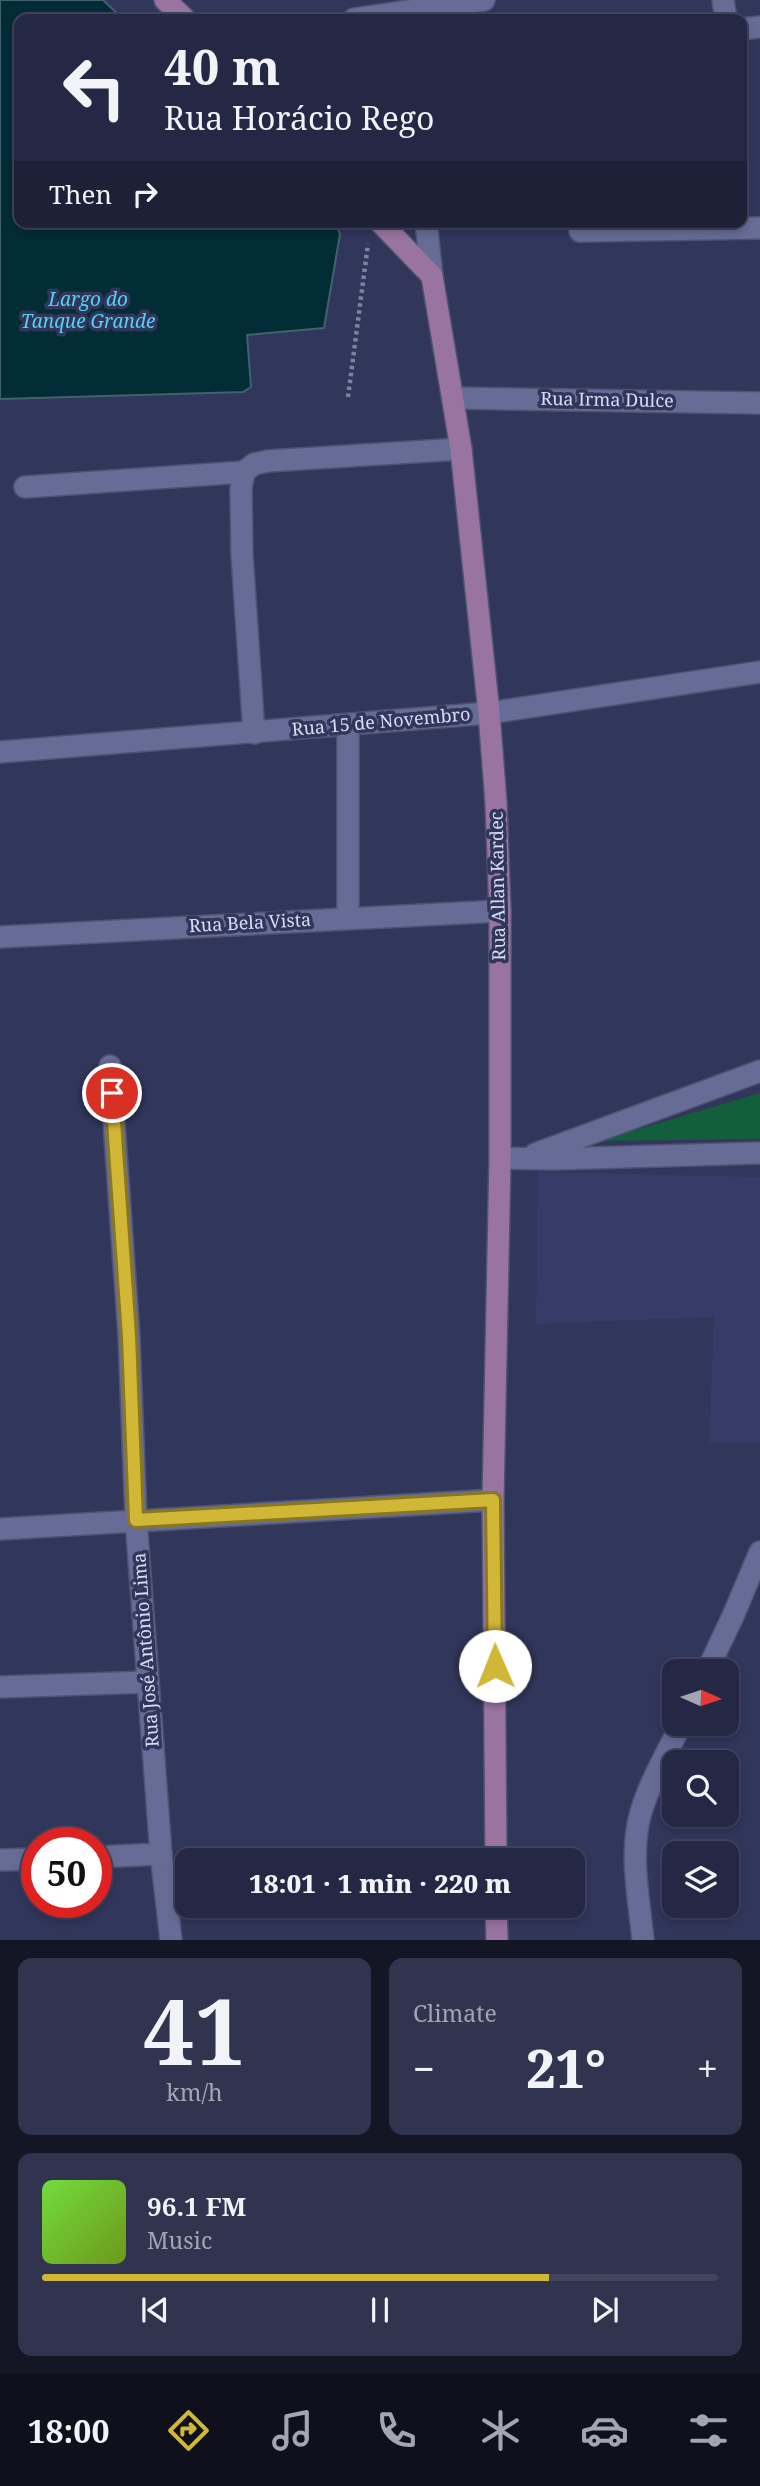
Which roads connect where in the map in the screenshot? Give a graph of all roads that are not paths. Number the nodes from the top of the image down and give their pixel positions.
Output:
1 (165, 0) edge
2 (484, 0) edge
3 (180, 14) edge
4 (407, 14) edge
5 (375, 228) edge
6 (427, 228) edge
7 (760, 228) edge
8 (580, 231) dead end
9 (432, 276) junction
10 (454, 398) junction
11 (759, 410) edge
12 (461, 449) junction
13 (244, 472) junction
14 (25, 487) dead end
15 (760, 672) edge
16 (489, 713) junction
17 (348, 725) junction
18 (254, 733) junction
19 (0, 752) edge
20 (500, 911) junction
21 (348, 918) junction
22 (0, 937) edge
23 (110, 1066) dead end
24 (760, 1071) edge
25 (760, 1153) edge
26 (510, 1159) junction
27 (493, 1500) junction
28 (136, 1520) junction
29 (0, 1529) edge
30 (760, 1552) edge
31 (713, 1659) edge
32 (148, 1682) junction
33 (0, 1687) edge
34 (676, 1736) edge
35 (496, 1848) edge
36 (161, 1854) junction
37 (112, 1856) edge
38 (21, 1859) edge
39 (0, 1860) edge
40 (496, 1918) edge
41 (171, 1940) edge
42 (497, 1940) edge
43 (643, 1940) edge

1 - 3 main road
2 - 4 street
5 - 9 main road
6 - 9 street, Rua Allan Kardec
7 - 8 street
9 - 10 main road, Rua Allan Kardec
10 - 11 street, Rua Irma Dulce
10 - 12 main road, Rua Allan Kardec
12 - 13 street
12 - 16 main road, Rua Allan Kardec
13 - 14 street
13 - 18 street
15 - 16 street, Rua 15 de Novembro
16 - 17 street, Rua 15 de Novembro
16 - 20 main road, Rua Allan Kardec
17 - 18 street, Rua 15 de Novembro
17 - 21 street
18 - 19 street, Rua 15 de Novembro
20 - 21 street, Rua Bela Vista
20 - 26 main road, Rua Allan Kardec
21 - 22 street, Rua Bela Vista
23 - 28 street, Rua José Antônio Lima
24 - 26 street
25 - 26 street
26 - 27 main road, Rua Allan Kardec
27 - 28 street
27 - 35 main road, Rua Allan Kardec
28 - 29 street
28 - 32 street, Rua José Antônio Lima
30 - 31 street
32 - 33 street
32 - 36 street, Rua José Antônio Lima
34 - 43 street
36 - 37 street
36 - 41 street, Rua José Antônio Lima
38 - 39 street
40 - 42 main road

